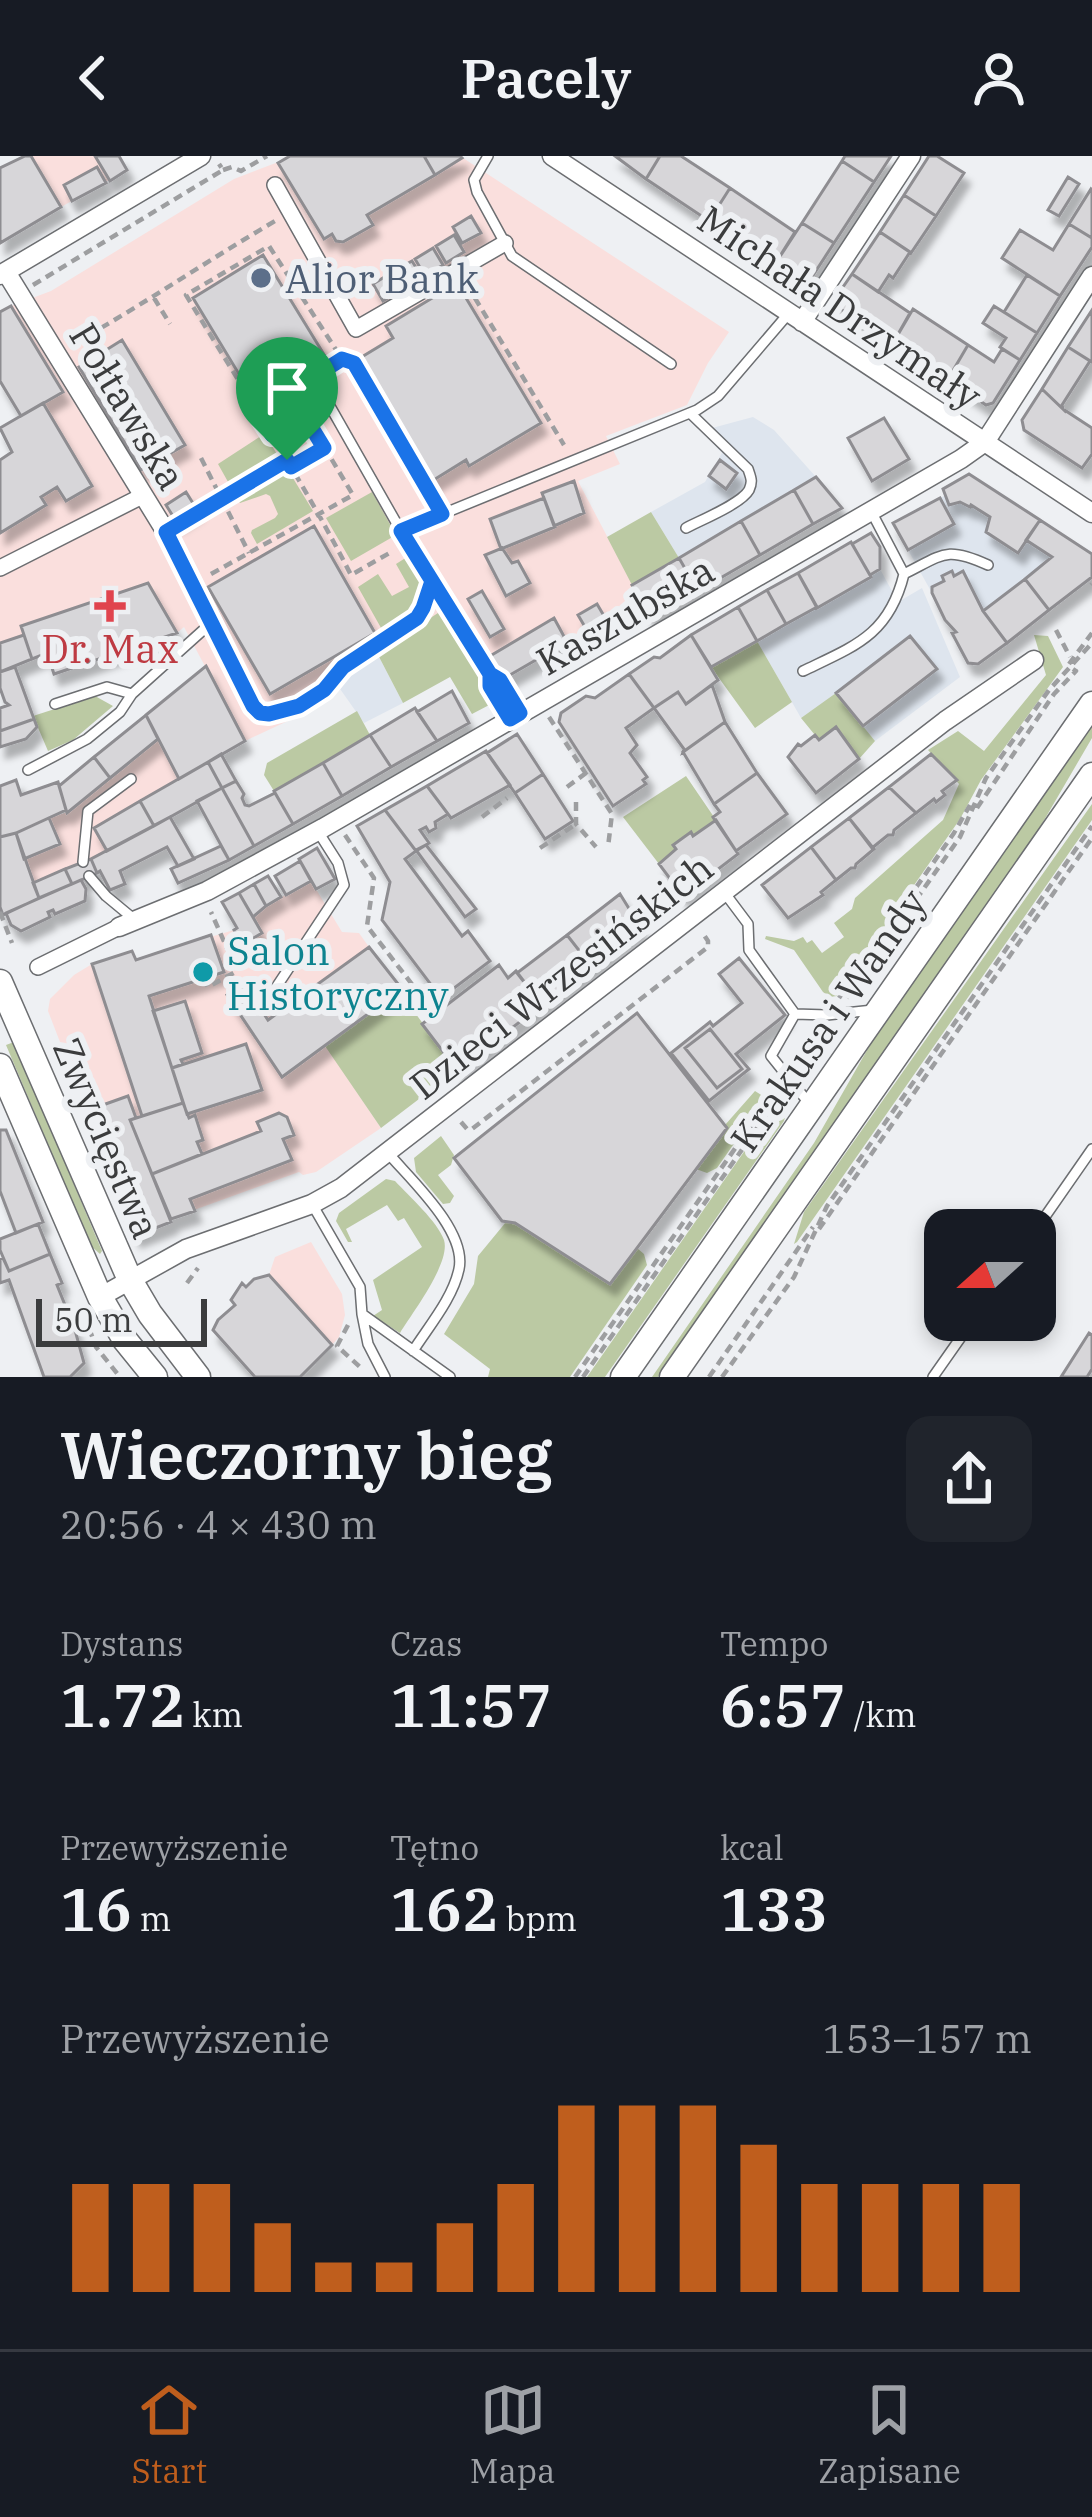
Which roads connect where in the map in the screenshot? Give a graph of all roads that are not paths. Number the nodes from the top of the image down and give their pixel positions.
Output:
1 (201, 156) edge
2 (488, 156) edge
3 (552, 156) edge
4 (911, 156) edge
5 (584, 165) edge
6 (275, 185) dead end
7 (505, 243) junction
8 (3, 274) edge
9 (1092, 275) edge
10 (796, 317) junction
11 (671, 364) dead end
12 (327, 401) dead end
13 (690, 412) junction
14 (985, 442) junction
15 (144, 495) junction
16 (871, 512) junction
17 (1092, 514) edge
18 (686, 528) dead end
19 (401, 531) junction
20 (988, 565) dead end
21 (0, 568) edge
22 (904, 574) junction
23 (211, 623) junction
24 (1034, 659) dead end
25 (803, 671) dead end
26 (132, 694) junction
27 (55, 704) dead end
28 (1092, 704) edge
29 (253, 706) joint
30 (28, 770) dead end
31 (1092, 775) edge
32 (131, 779) dead end
33 (326, 825) junction
34 (83, 862) dead end
35 (89, 876) dead end
36 (724, 892) junction
37 (127, 923) junction
38 (38, 967) dead end
39 (0, 982) edge
40 (275, 988) dead end
41 (879, 1010) junction
42 (795, 1014) junction
43 (0, 1066) edge
44 (812, 1106) junction
45 (1092, 1149) edge
46 (388, 1152) junction
47 (311, 1204) junction
48 (1050, 1209) edge
49 (130, 1280) junction
50 (100, 1297) junction
51 (362, 1313) junction
52 (958, 1341) edge
53 (413, 1351) junction
54 (155, 1377) edge
55 (198, 1377) edge
56 (385, 1377) edge
57 (450, 1377) edge
58 (622, 1377) edge
59 (672, 1377) edge
60 (933, 1377) edge

1 - 8 street, Połtawska
2 - 7 lane
3 - 5 street, Michała Drzymały
4 - 10 street
5 - 10 street, Michała Drzymały
6 - 7 street
7 - 11 lane
8 - 15 street, Połtawska
9 - 14 street
10 - 13 lane
10 - 14 street, Michała Drzymały
12 - 19 lane
13 - 18 lane
13 - 19 lane
14 - 16 street, Kaszubska
14 - 17 street, Michała Drzymały
15 - 21 street
15 - 23 street, Połtawska
16 - 22 lane
16 - 33 street, Kaszubska
19 - 29 lane
20 - 22 lane
22 - 25 lane
23 - 26 lane
23 - 29 street, Połtawska
24 - 36 street, Dzieci Wrzesińskich
26 - 27 lane
26 - 30 lane
28 - 41 street, Krakusa i Wandy
31 - 59 street, Krakusa i Wandy
32 - 34 lane
33 - 37 street, Kaszubska
33 - 40 lane
35 - 37 lane
36 - 42 lane
36 - 46 street, Dzieci Wrzesińskich
37 - 38 street, Kaszubska
39 - 49 street, Zwycięstwa
41 - 42 lane
41 - 44 street, Krakusa i Wandy
42 - 44 lane
43 - 50 street, Zwycięstwa
44 - 58 street, Krakusa i Wandy
45 - 48 lane
46 - 47 street, Dzieci Wrzesińskich
46 - 53 lane
47 - 49 street, Dzieci Wrzesińskich
47 - 51 lane
49 - 50 street, Dzieci Wrzesińskich
49 - 55 street, Zwycięstwa
50 - 54 street, Zwycięstwa
51 - 53 lane
51 - 56 lane
52 - 60 lane
53 - 57 lane

